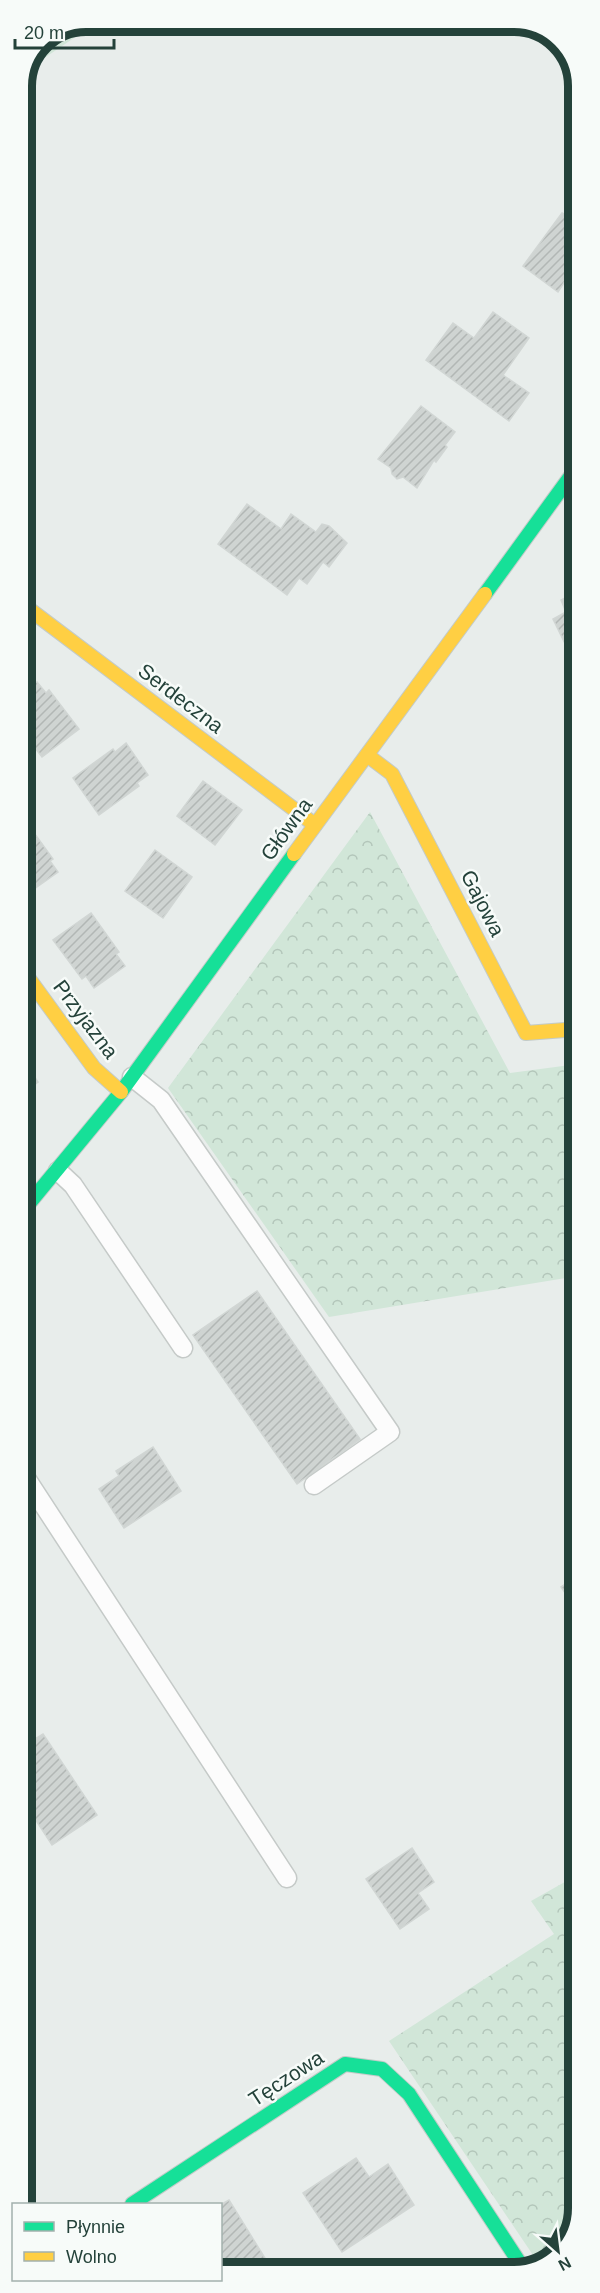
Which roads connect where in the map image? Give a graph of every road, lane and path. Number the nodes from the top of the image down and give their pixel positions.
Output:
1 (568, 480) edge
2 (32, 611) edge
3 (367, 755) junction
4 (315, 825) junction
5 (32, 983) edge
6 (568, 1030) edge
7 (126, 1085) junction
8 (58, 1171) junction
9 (32, 1201) edge
10 (183, 1348) dead end
11 (314, 1485) dead end
12 (32, 1487) edge
13 (287, 1878) dead end
14 (135, 2203) edge
15 (519, 2261) edge

1 - 3 street, Główna
2 - 4 street, Serdeczna
3 - 4 street, Główna
3 - 6 street, Gajowa
4 - 7 street, Główna
5 - 7 street, Przyjazna
7 - 8 street, Główna
7 - 11 lane
8 - 9 street, Główna
8 - 10 lane
12 - 13 lane
14 - 15 street, Tęczowa

